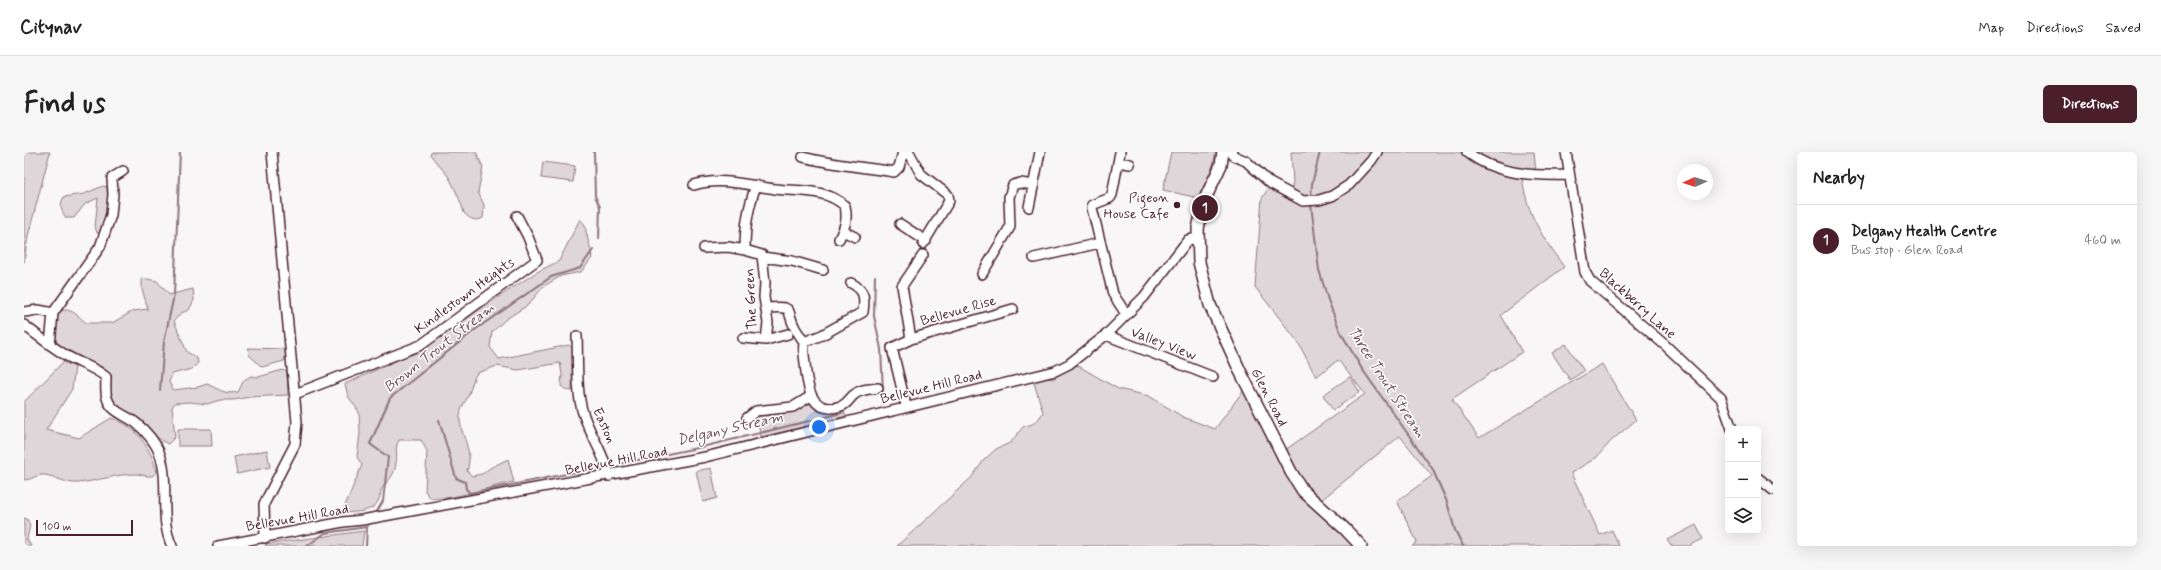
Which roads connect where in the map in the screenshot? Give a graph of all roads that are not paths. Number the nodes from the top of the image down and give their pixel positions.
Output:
1 (272, 152) edge
2 (904, 152) edge
3 (909, 152) edge
4 (1040, 152) edge
5 (1120, 152) edge
6 (1377, 152) edge
7 (1467, 152) edge
8 (1566, 152) edge
9 (1227, 153) edge
10 (803, 157) dead end
11 (1118, 162) junction
12 (1130, 164) dead end
13 (123, 171) dead end
14 (1569, 175) junction
15 (1034, 184) junction
16 (694, 185) dead end
17 (756, 185) junction
18 (1029, 207) dead end
19 (517, 216) dead end
20 (900, 224) dead end
21 (843, 231) junction
22 (855, 237) dead end
23 (1198, 238) junction
24 (839, 239) dead end
25 (1100, 243) junction
26 (704, 248) dead end
27 (746, 250) junction
28 (923, 255) dead end
29 (762, 256) junction
30 (1034, 258) dead end
31 (824, 270) dead end
32 (982, 274) dead end
33 (851, 283) dead end
34 (767, 308) junction
35 (1013, 309) dead end
36 (24, 312) edge
37 (52, 313) junction
38 (1126, 314) junction
39 (24, 325) edge
40 (788, 334) dead end
41 (1106, 335) junction
42 (577, 336) dead end
43 (743, 338) dead end
44 (910, 339) junction
45 (766, 340) junction
46 (804, 342) junction
47 (50, 345) junction
48 (1213, 377) dead end
49 (878, 388) dead end
50 (294, 394) junction
51 (811, 396) junction
52 (844, 405) junction
53 (906, 406) junction
54 (747, 418) dead end
55 (851, 421) junction
56 (1731, 426) edge
57 (609, 476) junction
58 (1761, 480) edge
59 (1773, 490) edge
60 (265, 538) junction
61 (172, 546) edge
62 (218, 546) edge
63 (1361, 546) edge

1 - 50 street
2 - 10 street
3 - 20 street
4 - 15 street
5 - 11 street
6 - 9 street
7 - 14 street
8 - 14 street, Blackberry Lane
9 - 23 main road, Glen Road
11 - 12 street
11 - 25 street
13 - 37 street
14 - 56 street, Blackberry Lane
15 - 18 street
15 - 32 street
16 - 17 street
17 - 21 street
17 - 27 street, The Green
19 - 50 street, Kindlestown Heights
21 - 22 street
21 - 24 street
23 - 38 street, Bellevue Hill Road
23 - 63 main road, Glen Road
25 - 30 street
25 - 38 street
26 - 27 street, The Green
27 - 29 street, The Green
28 - 44 street, Bellevue Rise
29 - 31 street, The Green
29 - 34 street, The Green
33 - 46 street
34 - 45 street, The Green
34 - 46 street
35 - 44 street, Bellevue Rise
36 - 37 street
37 - 47 street
38 - 41 street, Bellevue Hill Road
39 - 47 street
40 - 45 street, The Green
41 - 48 street, Valley View
41 - 53 street, Bellevue Hill Road
42 - 57 street, Easton
43 - 45 street, The Green
44 - 53 street, Bellevue Rise
46 - 51 street
47 - 61 street
49 - 52 street
50 - 60 street
51 - 52 street
51 - 54 street
52 - 55 street
53 - 55 street, Bellevue Hill Road
55 - 57 street, Bellevue Hill Road
57 - 60 street, Bellevue Hill Road
58 - 59 street
60 - 62 street, Bellevue Hill Road

